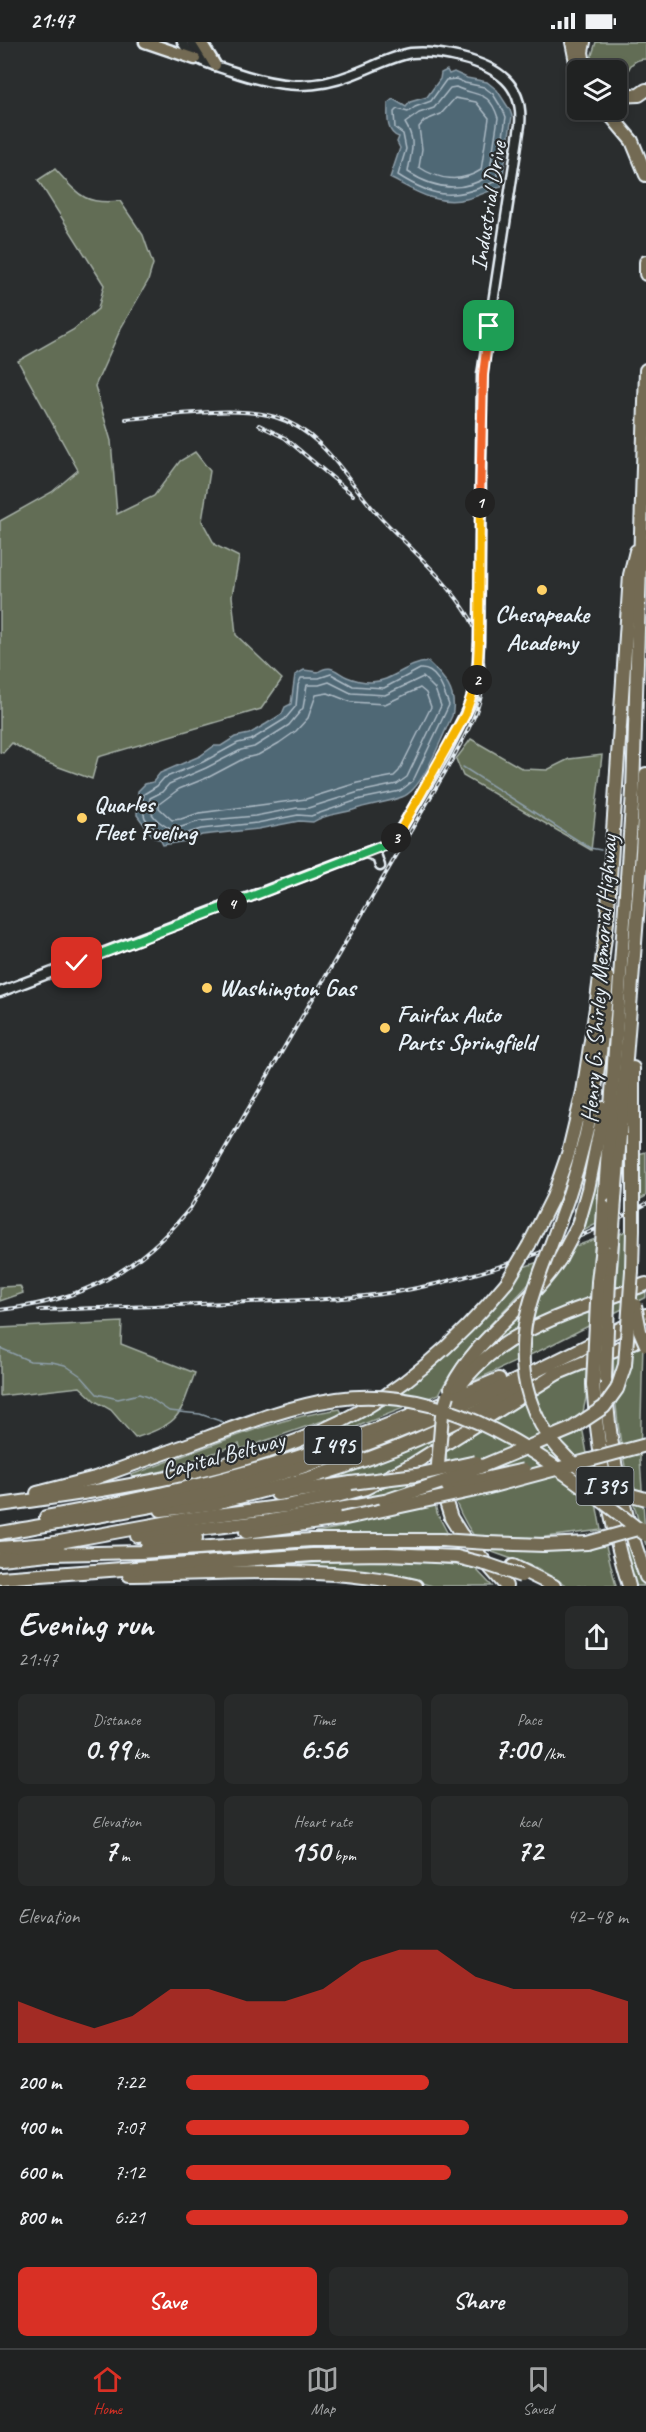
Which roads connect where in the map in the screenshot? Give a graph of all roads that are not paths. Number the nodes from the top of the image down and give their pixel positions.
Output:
1 (146, 42) edge
2 (182, 42) edge
3 (191, 42) edge
4 (201, 42) edge
5 (572, 42) edge
6 (584, 42) edge
7 (195, 59) junction
8 (575, 60) edge
9 (583, 60) edge
10 (215, 66) junction
11 (646, 90) edge
12 (627, 96) edge
13 (614, 120) edge
14 (646, 175) edge
15 (646, 262) edge
16 (646, 274) edge
17 (646, 370) edge
18 (639, 542) junction
19 (646, 774) edge
20 (366, 853) junction
21 (380, 866) dead end
22 (607, 922) junction
23 (633, 984) junction
24 (0, 992) edge
25 (615, 1072) junction
26 (607, 1244) junction
27 (632, 1271) junction
28 (603, 1281) junction
29 (646, 1284) edge
30 (646, 1308) edge
31 (646, 1316) edge
32 (646, 1337) edge
33 (646, 1345) edge
34 (558, 1373) junction
35 (453, 1392) junction
36 (646, 1436) edge
37 (646, 1445) edge
38 (523, 1449) junction
39 (646, 1499) edge
40 (385, 1501) junction
41 (0, 1504) edge
42 (211, 1504) junction
43 (341, 1514) junction
44 (79, 1520) junction
45 (0, 1525) edge
46 (646, 1525) edge
47 (0, 1533) edge
48 (646, 1535) edge
49 (0, 1548) edge
50 (53, 1548) junction
51 (457, 1557) junction
52 (0, 1559) edge
53 (17, 1576) junction
54 (646, 1576) edge
55 (0, 1578) edge
56 (416, 1586) edge
57 (506, 1586) edge
58 (538, 1586) edge
59 (554, 1586) edge
60 (629, 1586) edge

1 - 7 main road
2 - 7 street
3 - 10 street, Industrial Drive
4 - 10 main road
5 - 8 highway
6 - 9 highway
7 - 10 street, Industrial Drive
10 - 20 street, Industrial Drive
11 - 12 highway
13 - 14 highway
15 - 16 highway
17 - 18 highway, Henry G. Shirley Memorial Highway
18 - 22 highway
18 - 25 highway, Henry G. Shirley Memorial Highway
19 - 23 highway
20 - 21 street
20 - 24 street
22 - 39 highway, bridge
22 - 41 highway, bridge
23 - 26 highway, bridge
23 - 27 highway, bridge
25 - 26 highway, Henry G. Shirley Memorial Highway, bridge
25 - 35 highway, bridge
26 - 28 highway
27 - 33 highway, bridge
27 - 38 highway, bridge
28 - 54 highway, bridge
28 - 60 highway, I 395, bridge
29 - 35 highway
30 - 45 highway, Capital Beltway / I 495
31 - 44 highway
32 - 34 highway
34 - 42 highway
34 - 50 highway
35 - 57 highway, bridge
36 - 40 highway, bridge
37 - 43 highway, bridge
38 - 40 highway, bridge
38 - 42 highway, bridge
40 - 43 highway
41 - 48 highway, bridge
42 - 44 highway
43 - 50 highway
44 - 47 highway
46 - 50 highway, bridge
49 - 50 highway
50 - 52 highway
51 - 53 highway
51 - 58 highway, bridge
51 - 59 highway, bridge
53 - 55 highway
53 - 56 highway

